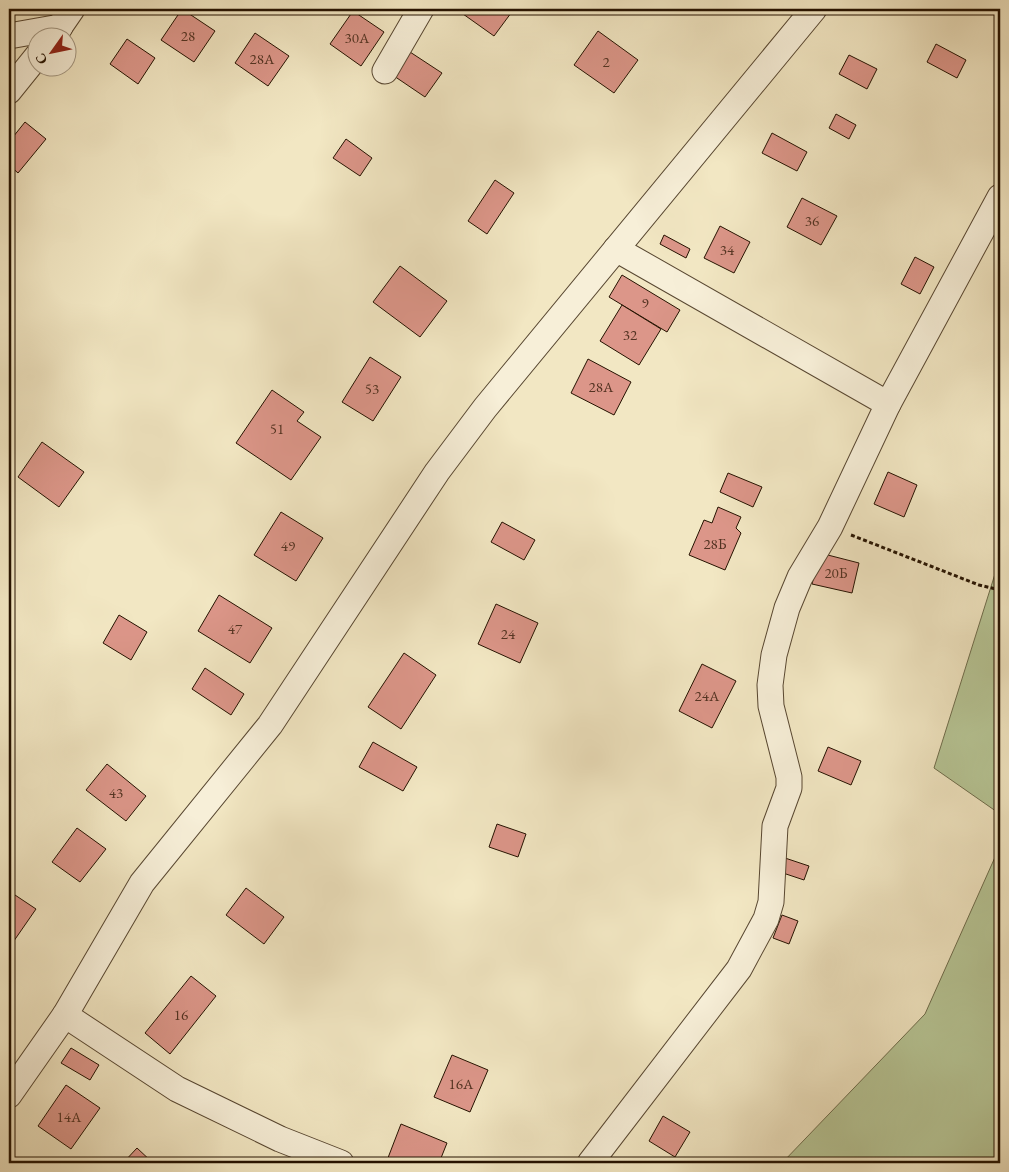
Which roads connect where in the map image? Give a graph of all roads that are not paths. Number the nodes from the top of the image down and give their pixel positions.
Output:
1 (421, 9) edge
2 (814, 9) edge
3 (61, 24) edge
4 (9, 36) edge
5 (28, 67) edge
6 (385, 71) dead end
7 (9, 91) edge
8 (1000, 197) edge
9 (616, 249) junction
10 (888, 404) junction
11 (65, 1015) junction
12 (9, 1095) edge
13 (341, 1163) edge
14 (590, 1163) edge

1 - 6 street
2 - 9 street
3 - 4 street
5 - 7 street
8 - 10 street
9 - 10 street
9 - 11 street
10 - 14 street
11 - 12 street
11 - 13 street

